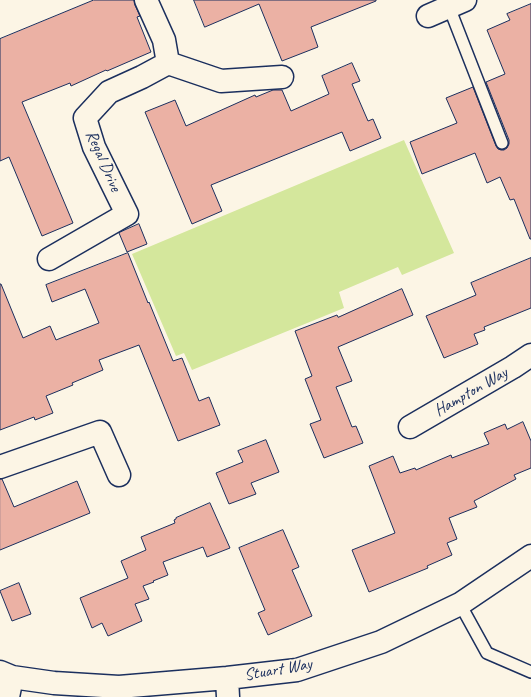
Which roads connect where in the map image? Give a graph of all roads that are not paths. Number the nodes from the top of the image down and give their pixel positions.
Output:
1 (146, 0) edge
2 (457, 3) edge
3 (428, 16) dead end
4 (168, 63) junction
5 (282, 77) dead end
6 (502, 143) dead end
7 (49, 259) dead end
8 (531, 354) edge
9 (410, 427) dead end
10 (0, 467) edge
11 (119, 475) dead end
12 (531, 556) edge
13 (460, 604) junction
14 (531, 672) edge
15 (7, 682) edge
16 (228, 688) edge

1 - 4 street
2 - 3 street
2 - 6 lane
4 - 5 street
4 - 7 street, Regal Drive
8 - 9 street, Hampton Way
10 - 11 street
12 - 13 street, Stuart Way
13 - 14 lane
13 - 16 street, Stuart Way
15 - 16 street, Stuart Way

